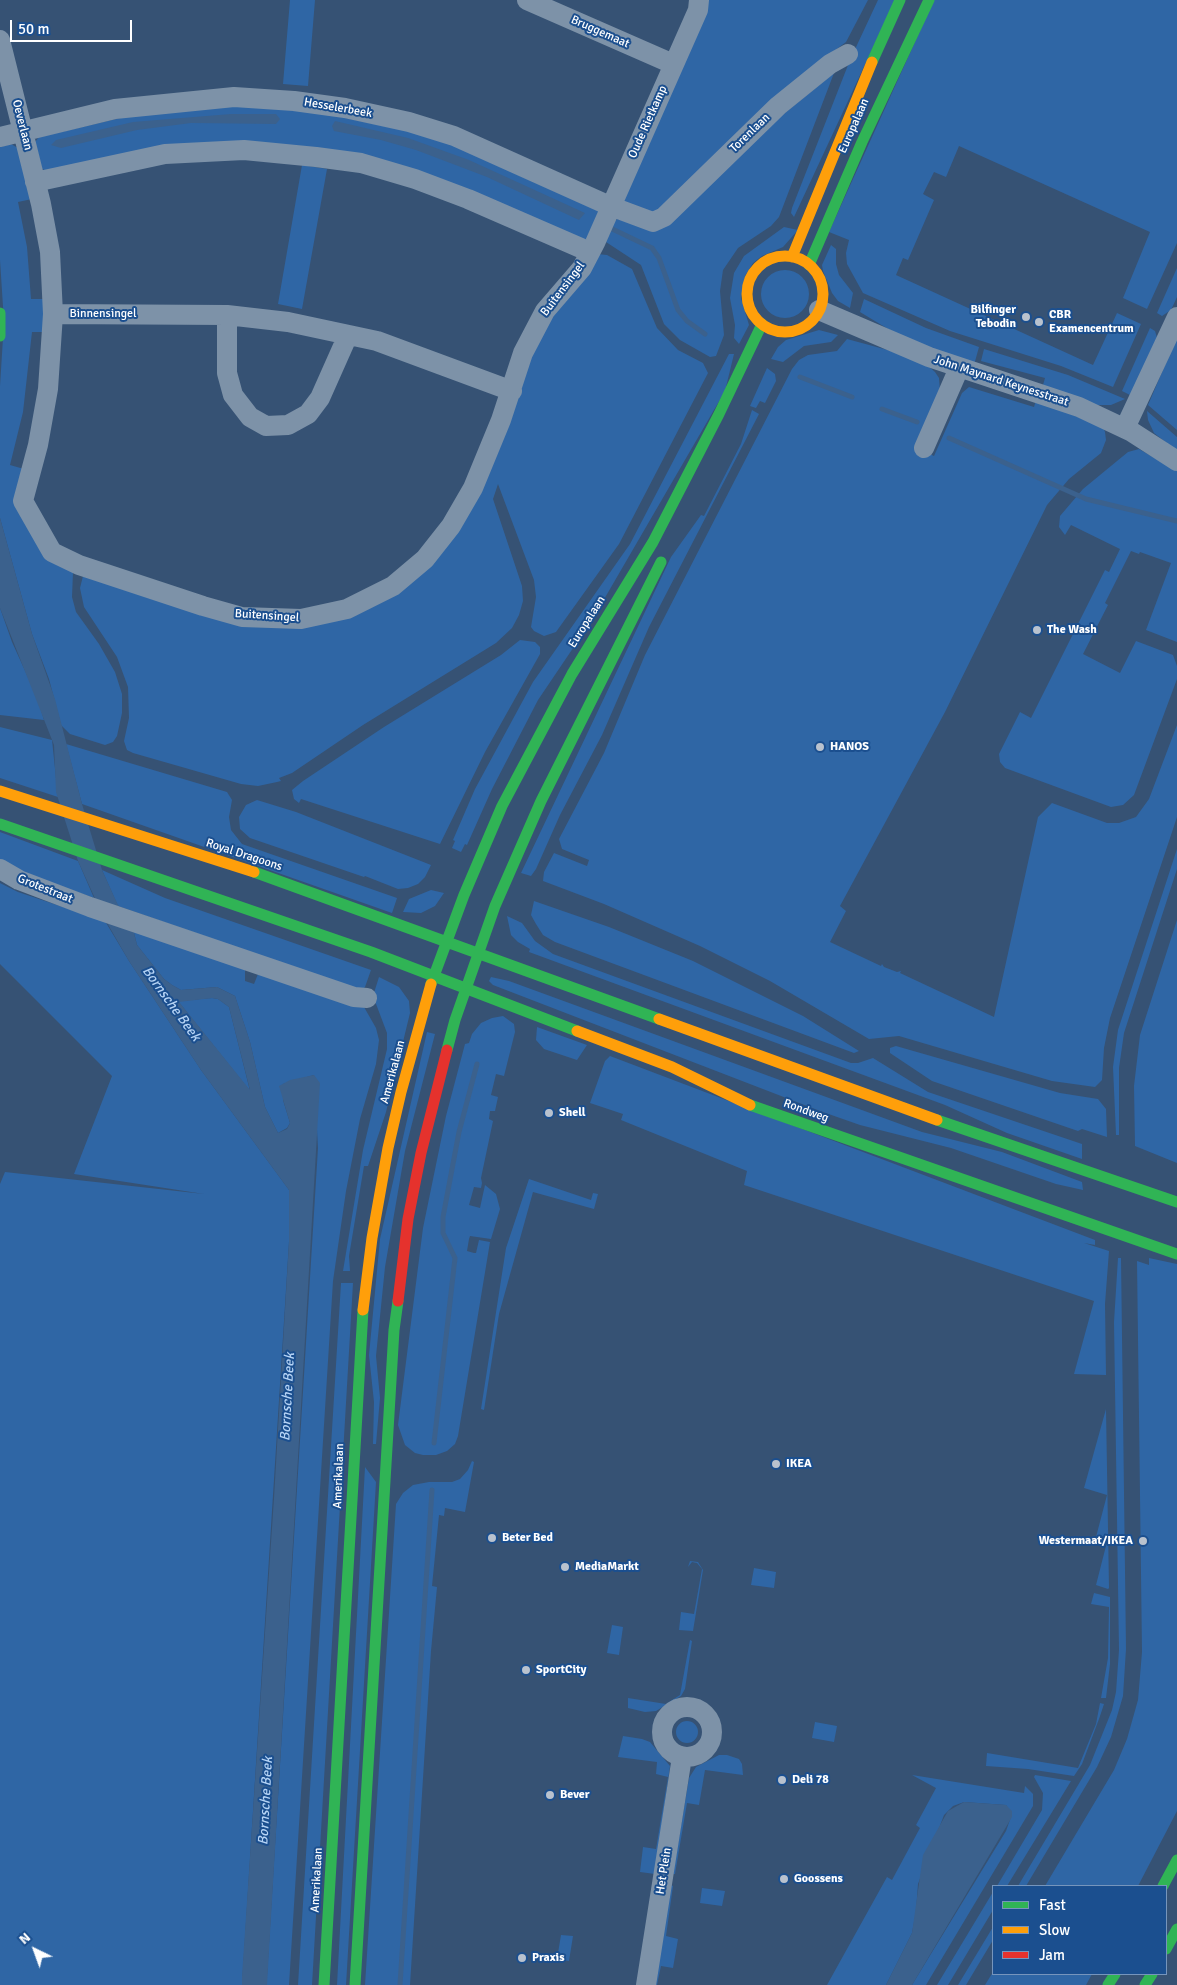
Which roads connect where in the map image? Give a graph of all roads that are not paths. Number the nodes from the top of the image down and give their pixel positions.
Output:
1 (699, 0) edge
2 (900, 0) edge
3 (929, 0) edge
4 (534, 1) edge
5 (0, 40) edge
6 (848, 54) dead end
7 (674, 64) junction
8 (24, 132) junction
9 (0, 137) edge
10 (35, 182) junction
11 (610, 206) junction
12 (659, 221) joint
13 (592, 248) junction
14 (792, 257) junction
15 (809, 265) junction
16 (820, 310) junction
17 (0, 313) edge
18 (53, 314) junction
19 (227, 315) junction
20 (1177, 317) edge
21 (762, 324) junction
22 (348, 335) junction
23 (0, 336) edge
24 (959, 368) junction
25 (512, 391) junction
26 (1125, 428) junction
27 (924, 448) dead end
28 (1177, 461) edge
29 (668, 550) dead end
30 (0, 791) edge
31 (0, 824) edge
32 (0, 869) edge
33 (446, 941) junction
34 (477, 952) junction
35 (434, 975) junction
36 (465, 988) junction
37 (367, 998) dead end
38 (1177, 1202) edge
39 (1177, 1254) edge
40 (359, 1355) junction
41 (386, 1468) junction
42 (682, 1757) dead end
43 (1177, 1860) edge
44 (1164, 1885) edge
45 (1177, 1929) edge
46 (1167, 1947) edge
47 (324, 1985) edge
48 (354, 1985) edge
49 (646, 1985) edge

1 - 7 street, Oude Rietkamp
2 - 14 main road, Europalaan
3 - 15 main road, Europalaan
4 - 7 street, Bruggemaat
5 - 8 street, Oeverlaan
6 - 12 street, Torenlaan
7 - 11 street, Oude Rietkamp
8 - 9 street, Hesselerbeek
8 - 10 street, Oeverlaan
8 - 11 street, Hesselerbeek
10 - 13 street
10 - 18 street, Binnensingel
11 - 12 street, Hesselerbeek
11 - 13 street, Oude Rietkamp
13 - 25 street, Buitensingel
14 - 15 main road
14 - 21 main road
15 - 16 main road
16 - 21 main road
16 - 24 street, John Maynard Keynesstraat
17 - 23 main road
18 - 19 street, Binnensingel
18 - 25 street, Buitensingel
19 - 22 street, Binnensingel
19 - 22 street
20 - 26 street
21 - 33 main road, Europalaan
22 - 25 street, Binnensingel
24 - 26 street, John Maynard Keynesstraat
24 - 27 street
26 - 28 street, John Maynard Keynesstraat
29 - 34 main road
30 - 33 main road, Royal Dragoons
31 - 35 main road
32 - 37 street, Grotestraat
33 - 34 main road, Royal Dragoons
33 - 35 main road, Europalaan
34 - 36 main road
34 - 38 main road
35 - 36 main road, Rondweg
35 - 40 main road, Amerikalaan
36 - 39 main road, Rondweg
36 - 41 main road
40 - 41 main road
40 - 47 main road, Amerikalaan
41 - 48 main road
42 - 49 street, Het Plein
43 - 44 main road
45 - 46 main road

